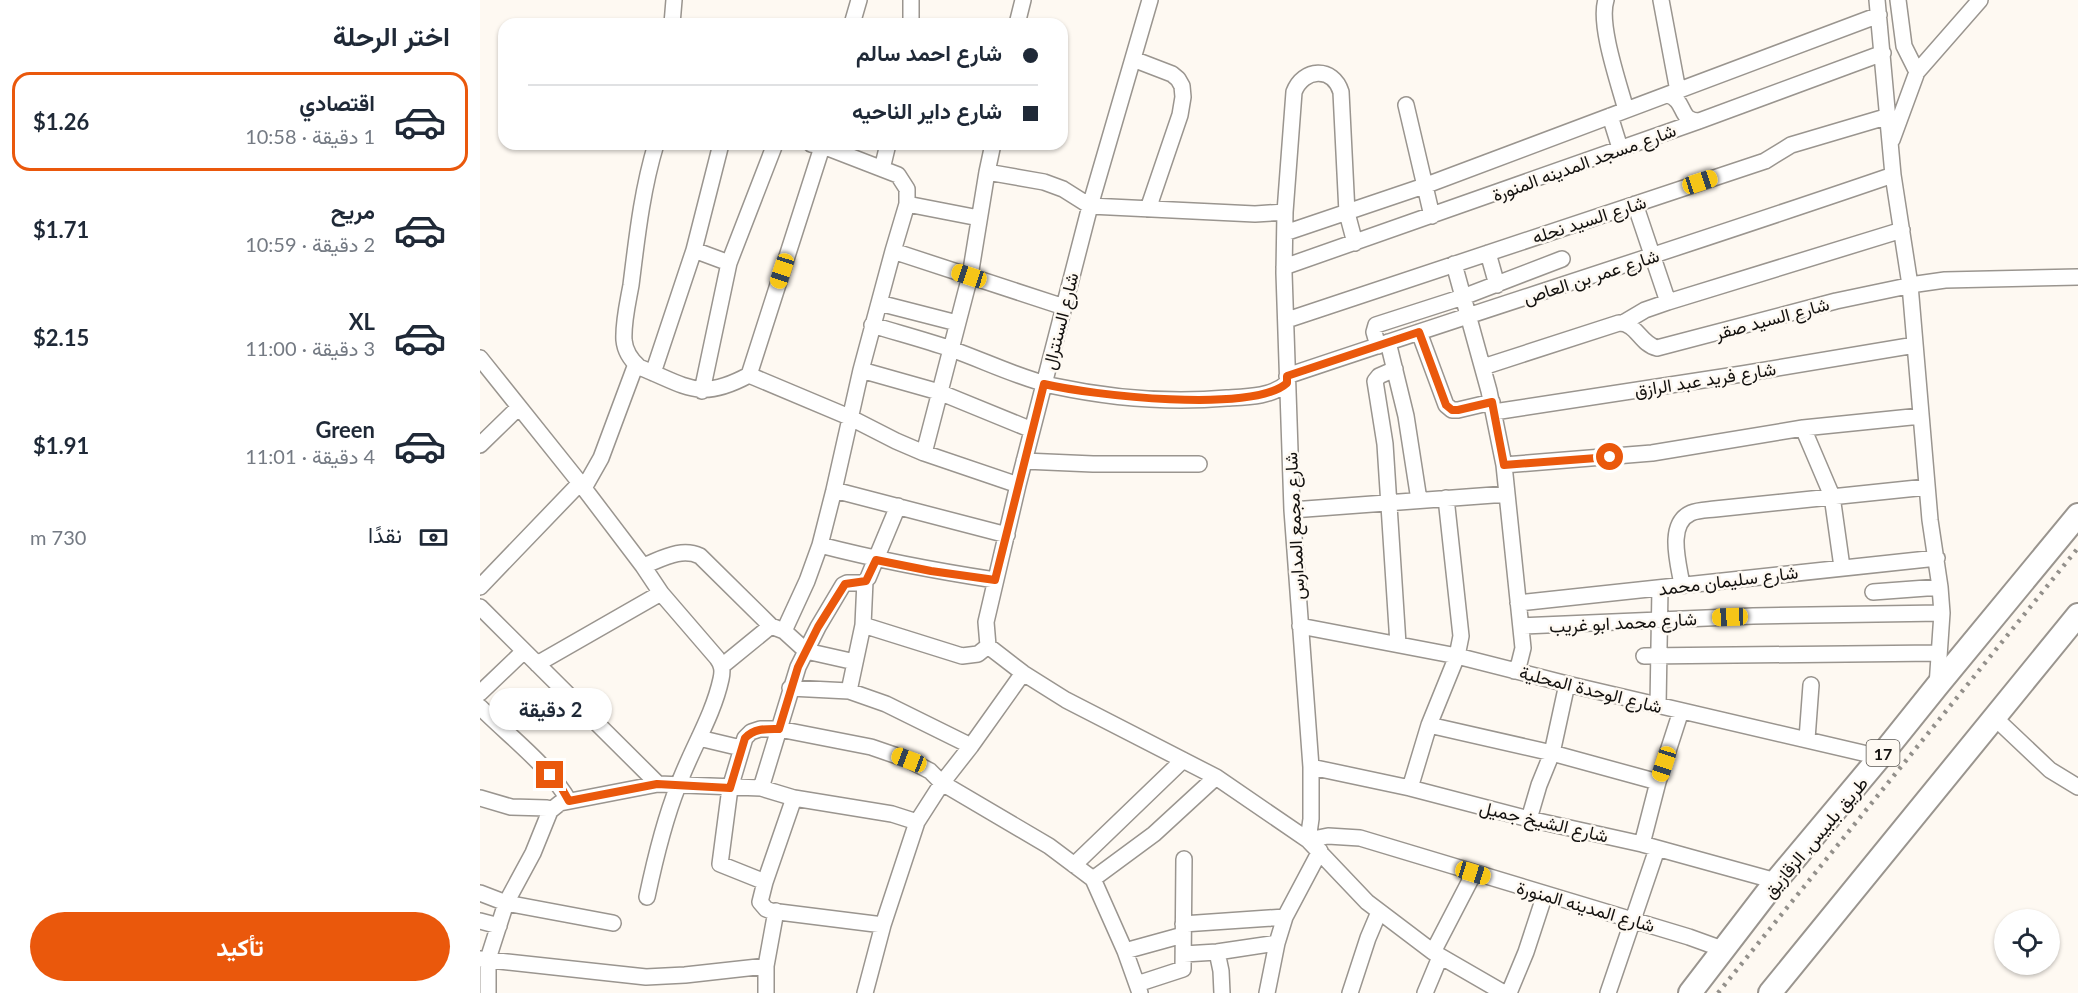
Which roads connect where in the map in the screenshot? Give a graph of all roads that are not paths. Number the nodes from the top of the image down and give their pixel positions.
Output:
1 (674, 0) edge
2 (859, 0) edge
3 (911, 0) edge
4 (1023, 0) edge
5 (1149, 0) edge
6 (1606, 0) edge
7 (1661, 0) edge
8 (1898, 0) edge
9 (1978, 1) edge
10 (1878, 8) edge
11 (672, 18) edge
12 (854, 18) edge
13 (911, 18) edge
14 (1018, 18) edge
15 (1883, 53) junction
16 (1133, 59) junction
17 (1917, 72) junction
18 (1673, 93) junction
19 (1406, 105) dead end
20 (1626, 110) junction
21 (1610, 116) junction
22 (1889, 116) junction
23 (1698, 121) junction
24 (1891, 143) junction
25 (1620, 148) junction
26 (654, 150) edge
27 (719, 150) edge
28 (773, 150) edge
29 (817, 150) edge
30 (832, 150) edge
31 (887, 150) edge
32 (992, 150) edge
33 (882, 169) junction
34 (987, 172) junction
35 (1893, 174) junction
36 (1424, 186) junction
37 (907, 204) junction
38 (1635, 204) junction
39 (1090, 206) junction
40 (1148, 209) junction
41 (1285, 212) junction
42 (1347, 213) junction
43 (1432, 216) junction
44 (979, 218) junction
45 (1902, 230) junction
46 (1284, 233) junction
47 (1355, 243) junction
48 (694, 250) junction
49 (893, 251) junction
50 (1488, 253) junction
51 (1652, 256) junction
52 (1562, 259) dead end
53 (729, 262) junction
54 (1454, 264) junction
55 (1284, 267) junction
56 (969, 276) junction
57 (2078, 276) edge
58 (1497, 285) junction
59 (1910, 285) junction
60 (1463, 297) junction
61 (1668, 302) junction
62 (879, 303) junction
63 (1064, 307) junction
64 (1468, 315) junction
65 (1287, 320) junction
66 (957, 323) junction
67 (1623, 323) junction
68 (872, 325) junction
69 (1419, 332) junction
70 (1383, 344) junction
71 (1915, 345) junction
72 (951, 349) junction
73 (480, 358) edge
74 (636, 364) junction
75 (1483, 367) junction
76 (1395, 369) junction
77 (861, 370) junction
78 (653, 373) junction
79 (749, 375) junction
80 (1287, 380) junction
81 (1044, 384) junction
82 (702, 391) junction
83 (939, 392) junction
84 (519, 407) junction
85 (1493, 407) junction
86 (1921, 416) junction
87 (849, 417) junction
88 (1803, 428) junction
89 (1032, 430) junction
90 (480, 445) edge
91 (924, 453) junction
92 (1024, 461) junction
93 (1199, 464) dead end
94 (1504, 465) junction
95 (1018, 485) junction
96 (582, 486) junction
97 (1927, 487) junction
98 (834, 489) junction
99 (1507, 494) junction
100 (1832, 496) junction
101 (1446, 498) junction
102 (1419, 500) junction
103 (1390, 502) junction
104 (898, 506) junction
105 (1292, 510) junction
106 (2078, 515) edge
107 (1007, 534) junction
108 (820, 545) junction
109 (1937, 558) junction
110 (876, 560) junction
111 (643, 566) junction
112 (1842, 567) junction
113 (995, 580) junction
114 (866, 581) junction
115 (1682, 585) junction
116 (480, 587) edge
117 (1940, 587) junction
118 (1660, 588) junction
119 (1873, 592) dead end
120 (661, 593) junction
121 (1518, 603) junction
122 (480, 607) edge
123 (1942, 613) junction
124 (2078, 615) edge
125 (1659, 620) junction
126 (863, 625) junction
127 (1300, 626) junction
128 (1521, 626) junction
129 (777, 628) junction
130 (1398, 644) junction
131 (988, 646) junction
132 (524, 651) junction
133 (806, 651) junction
134 (1938, 653) junction
135 (1457, 656) junction
136 (1651, 656) junction
137 (855, 662) junction
138 (537, 664) junction
139 (722, 666) junction
140 (1514, 671) junction
141 (1023, 674) junction
142 (1567, 684) junction
143 (1811, 685) dead end
144 (1937, 686) junction
145 (790, 688) junction
146 (849, 691) junction
147 (480, 693) edge
148 (1658, 706) junction
149 (480, 707) edge
150 (1681, 711) junction
151 (1995, 718) junction
152 (1429, 725) junction
153 (779, 729) junction
154 (699, 738) junction
155 (1806, 739) junction
156 (971, 746) junction
157 (741, 748) junction
158 (1552, 753) junction
159 (1880, 757) junction
160 (1183, 760) junction
161 (1311, 767) junction
162 (1216, 777) junction
163 (1658, 782) junction
164 (942, 783) junction
165 (657, 784) junction
166 (678, 785) junction
167 (2078, 787) edge
168 (730, 788) junction
169 (761, 788) junction
170 (1410, 788) junction
171 (480, 798) edge
172 (795, 798) junction
173 (569, 801) junction
174 (550, 811) junction
175 (1529, 819) junction
176 (917, 822) junction
177 (1308, 840) junction
178 (1650, 846) junction
179 (1320, 851) junction
180 (1184, 859) dead end
181 (1074, 865) junction
182 (1473, 873) junction
183 (1093, 879) junction
184 (1776, 881) junction
185 (765, 882) junction
186 (480, 893) edge
187 (1545, 894) junction
188 (647, 897) dead end
189 (506, 903) junction
190 (776, 911) junction
191 (1379, 912) junction
192 (1285, 917) junction
193 (1633, 920) junction
194 (480, 921) edge
195 (613, 923) dead end
196 (883, 925) junction
197 (499, 926) junction
198 (1183, 930) junction
199 (1277, 943) junction
200 (1725, 950) junction
201 (1125, 951) junction
202 (1217, 952) junction
203 (1184, 954) junction
204 (1436, 955) junction
205 (484, 959) edge
206 (766, 966) junction
207 (1139, 988) edge
208 (488, 993) edge
209 (766, 993) edge
210 (865, 993) edge
211 (1222, 993) edge
212 (1267, 993) edge
213 (1350, 993) edge
214 (1425, 993) edge
215 (1504, 993) edge
216 (1509, 993) edge
217 (1608, 993) edge
218 (1690, 993) edge
219 (1770, 993) edge

1 - 11 street
2 - 12 street
3 - 13 street
4 - 14 street
5 - 16 street, شارع السنترال
6 - 20 street
7 - 18 street
8 - 17 street
9 - 17 street
10 - 15 street
10 - 18 street
15 - 22 street
15 - 23 street, شارع مسجد المدينه المنورة
16 - 39 street, شارع السنترال
16 - 40 street
17 - 24 street
18 - 20 street
18 - 23 street
19 - 36 street
20 - 21 street
21 - 25 street
21 - 36 street
22 - 24 street
22 - 38 street, شارع السيد نحله
23 - 25 street, شارع مسجد المدينه المنورة
24 - 35 street
25 - 43 street, شارع مسجد المدينه المنورة
26 - 74 street
27 - 48 street
28 - 53 street
29 - 79 street
30 - 33 street
31 - 33 street
32 - 34 street
33 - 37 street
34 - 39 street
34 - 44 street
35 - 45 street
35 - 51 street, شارع عمر بن العاص
36 - 42 street
36 - 43 street
37 - 44 street
37 - 49 street
38 - 50 street, شارع السيد نحله
38 - 51 street
39 - 40 street
39 - 63 street, شارع السنترال
40 - 41 street
41 - 42 street, شارع مجمع المدارس
41 - 46 street, شارع مجمع المدارس
42 - 46 street
42 - 47 street, شارع مجمع المدارس
43 - 47 street, شارع مسجد المدينه المنورة
44 - 56 street
45 - 59 street
45 - 61 street
46 - 55 street, شارع مجمع المدارس
47 - 55 street, شارع مسجد المدينه المنورة
48 - 53 street
48 - 78 street
49 - 56 street
49 - 62 street
50 - 54 street, شارع السيد نحله
50 - 58 street
51 - 61 street
51 - 64 street, شارع عمر بن العاص
52 - 58 street
53 - 82 street
54 - 60 street
54 - 65 street, شارع السيد نحله
55 - 65 street, شارع مجمع المدارس
56 - 63 street
56 - 66 street
57 - 59 street, شارع السيد صقر
58 - 60 street
59 - 67 street, شارع السيد صقر
59 - 71 street
60 - 64 street
60 - 70 street
61 - 67 street
62 - 66 street
62 - 68 street
63 - 81 street, شارع السنترال
64 - 69 street, شارع عمر بن العاص
64 - 75 street
65 - 80 street, شارع مجمع المدارس
66 - 72 street
67 - 75 street
68 - 72 street, شارع عمر بن العاص
68 - 77 street
69 - 70 street, شارع عمر بن العاص
69 - 85 street, شارع فريد عبد الرازق
70 - 76 street
70 - 80 street, شارع عمر بن العاص
71 - 85 street, شارع فريد عبد الرازق
71 - 86 street
72 - 81 street, شارع عمر بن العاص
72 - 83 street
73 - 84 street
74 - 78 street
74 - 96 street
75 - 85 street
76 - 102 street
76 - 103 street
77 - 83 street
77 - 87 street
78 - 82 street
79 - 82 street
79 - 87 street
80 - 81 street, شارع عمر بن العاص
80 - 105 street, شارع مجمع المدارس
81 - 89 street, شارع السنترال
83 - 89 street
83 - 91 street
84 - 90 street
84 - 96 street
85 - 94 street
86 - 88 street
86 - 97 street
87 - 91 street
87 - 98 street
88 - 94 street
88 - 100 street
89 - 92 street, شارع السنترال
91 - 95 street
92 - 93 street
92 - 95 street, شارع السنترال
94 - 99 street
95 - 107 street, شارع السنترال
96 - 111 street
96 - 116 street
97 - 100 street
97 - 109 street
98 - 104 street
98 - 108 street
99 - 101 street
99 - 121 street
100 - 112 street
100 - 115 street
101 - 102 street
101 - 135 street
102 - 103 street
103 - 105 street
103 - 130 street
104 - 107 street
104 - 110 street
105 - 127 street, شارع مجمع المدارس
106 - 144 highway, طريق بلبيس, الزقازيق / 17
107 - 113 street, شارع السنترال
108 - 110 street
108 - 129 street
109 - 112 street, شارع سليمان محمد
109 - 117 street
110 - 113 street
110 - 114 street
111 - 120 street
111 - 129 street
112 - 115 street, شارع سليمان محمد
113 - 131 street, شارع السنترال
114 - 126 street
114 - 133 street
115 - 118 street, شارع سليمان محمد
117 - 119 street
117 - 123 street
118 - 121 street, شارع سليمان محمد
118 - 125 street
120 - 138 street
120 - 139 street
121 - 128 street
122 - 132 street
123 - 125 street, شارع محمد ابو غريب
123 - 134 street
124 - 151 highway
125 - 128 street, شارع محمد ابو غريب
125 - 136 street
126 - 131 street
126 - 137 street
127 - 130 street, شارع الوحدة المحلية
127 - 161 street, شارع مجمع المدارس
128 - 140 street
129 - 133 street
129 - 139 street
130 - 135 street, شارع الوحدة المحلية
131 - 141 street
132 - 138 street
132 - 147 street
133 - 137 street
133 - 145 street
134 - 136 street
134 - 144 street
135 - 140 street, شارع الوحدة المحلية
135 - 152 street
136 - 148 street
137 - 146 street
138 - 165 street
139 - 154 street
140 - 142 street, شارع الوحدة المحلية
141 - 156 street
141 - 160 street
142 - 148 street, شارع الوحدة المحلية
142 - 158 street
143 - 155 street
144 - 159 highway, طريق بلبيس, الزقازيق / 17
145 - 146 street
145 - 153 street
146 - 156 street
148 - 150 street, شارع الوحدة المحلية
149 - 173 street
150 - 155 street, شارع الوحدة المحلية
150 - 163 street
151 - 167 street
151 - 219 highway
152 - 158 street
152 - 170 street
153 - 157 street
153 - 164 street
153 - 169 street
154 - 157 street
154 - 166 street
155 - 159 street, شارع الوحدة المحلية
156 - 164 street
157 - 168 street
158 - 163 street
158 - 175 street
159 - 184 highway, طريق بلبيس, الزقازيق / 17
160 - 162 street
160 - 181 street
161 - 170 street, شارع الشيخ جميل
161 - 177 street, شارع مجمع المدارس
162 - 177 street
162 - 183 street
163 - 178 street
164 - 176 street
164 - 181 street
165 - 166 street
165 - 173 street
166 - 168 street
166 - 188 street
168 - 169 street
168 - 185 street
169 - 172 street
170 - 175 street, شارع الشيخ جميل
171 - 174 street
172 - 176 street
172 - 185 street
173 - 174 street
174 - 189 street
175 - 178 street, شارع الشيخ جميل
176 - 196 street
177 - 179 street
177 - 182 street, شارع المدينه المنورة
178 - 184 street, شارع الشيخ جميل
178 - 193 street
179 - 191 street
179 - 192 street
180 - 198 street
181 - 183 street
182 - 187 street, شارع المدينه المنورة
182 - 204 street
183 - 201 street
184 - 200 highway, طريق بلبيس, الزقازيق / 17
185 - 190 street
186 - 189 street
187 - 193 street, شارع المدينه المنورة
187 - 216 street
189 - 195 street
189 - 197 street
190 - 196 street
190 - 206 street
191 - 204 street
191 - 213 street
192 - 198 street
192 - 199 street
193 - 200 street, شارع المدينه المنورة
193 - 217 street
194 - 197 street
196 - 210 street
197 - 205 street
198 - 201 street
198 - 203 street
199 - 202 street
199 - 212 street
200 - 218 highway, طريق بلبيس, الزقازيق / 17
201 - 207 street
202 - 203 street
202 - 211 street
203 - 207 street
204 - 214 street
204 - 215 street
205 - 206 street
205 - 208 street
206 - 209 street

